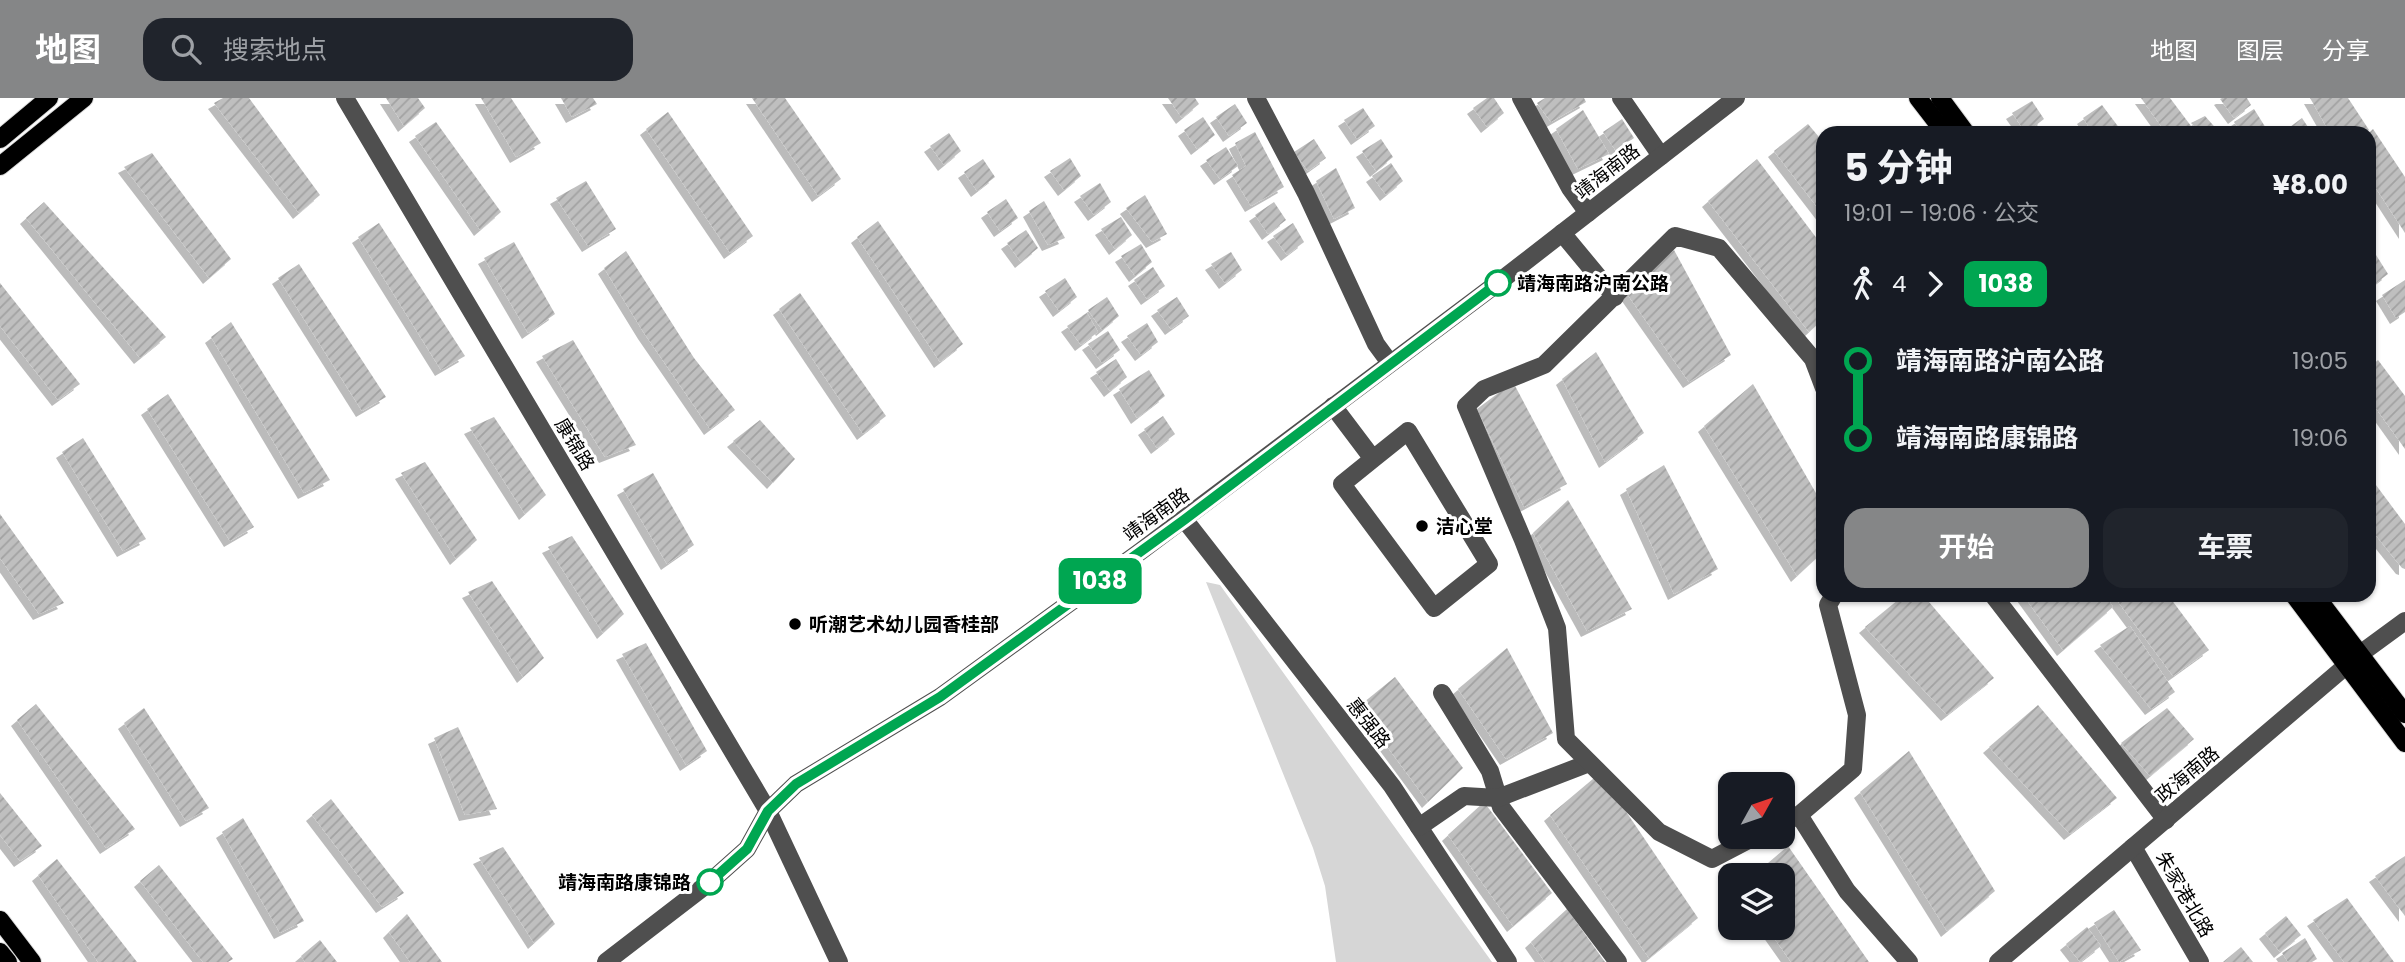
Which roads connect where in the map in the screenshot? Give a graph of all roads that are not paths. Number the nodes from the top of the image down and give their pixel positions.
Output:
1 (49, 98) edge
2 (84, 98) edge
3 (345, 98) edge
4 (1256, 98) edge
5 (1521, 98) edge
6 (1621, 98) edge
7 (1736, 98) edge
8 (1918, 98) edge
9 (1940, 98) edge
10 (1940, 126) edge
11 (1961, 126) edge
12 (0, 139) edge
13 (1661, 156) junction
14 (0, 166) edge
15 (1588, 213) junction
16 (1562, 233) junction
17 (1615, 296) junction
18 (1390, 363) junction
19 (1816, 367) edge
20 (1333, 406) junction
21 (1373, 459) junction
22 (1184, 520) junction
23 (1830, 602) edge
24 (1998, 602) edge
25 (2300, 602) edge
26 (2319, 602) edge
27 (2405, 621) edge
28 (2353, 660) junction
29 (1442, 693) dead end
30 (2405, 714) edge
31 (2405, 743) edge
32 (1589, 763) junction
33 (1498, 798) junction
34 (768, 811) junction
35 (1796, 815) edge
36 (2166, 820) junction
37 (1796, 825) edge
38 (1419, 827) junction
39 (2133, 847) junction
40 (1731, 849) edge
41 (0, 920) edge
42 (0, 952) edge
43 (8, 962) edge
44 (32, 962) edge
45 (606, 962) edge
46 (839, 962) edge
47 (1508, 962) edge
48 (1618, 962) edge
49 (1909, 962) edge
50 (1998, 962) edge
51 (2200, 962) edge

1 - 12 main road
2 - 14 main road
3 - 34 street, 康锦路
4 - 18 street
5 - 15 street
6 - 13 street
7 - 13 street, 靖海南路
8 - 10 main road
9 - 11 main road
13 - 15 street, 靖海南路
15 - 16 street, 靖海南路
16 - 17 street
16 - 18 street, 靖海南路
17 - 19 street
17 - 32 street
18 - 20 street, 靖海南路
20 - 21 street
20 - 22 street, 靖海南路
21 - 21 street
22 - 34 street, 靖海南路
22 - 38 street, 惠强路
23 - 35 street
24 - 36 street
25 - 28 main road
26 - 28 main road
27 - 28 street, 政海南路
28 - 30 main road
28 - 31 main road
28 - 36 street, 政海南路
29 - 33 street
32 - 33 street
32 - 40 street
33 - 38 street
33 - 48 street
34 - 45 street, 靖海南路
34 - 46 street, 康锦路
36 - 39 street, 政海南路
37 - 49 street
38 - 47 street, 惠强路
39 - 50 street, 政海南路
39 - 51 street, 朱家港北路
41 - 44 main road
42 - 43 main road

